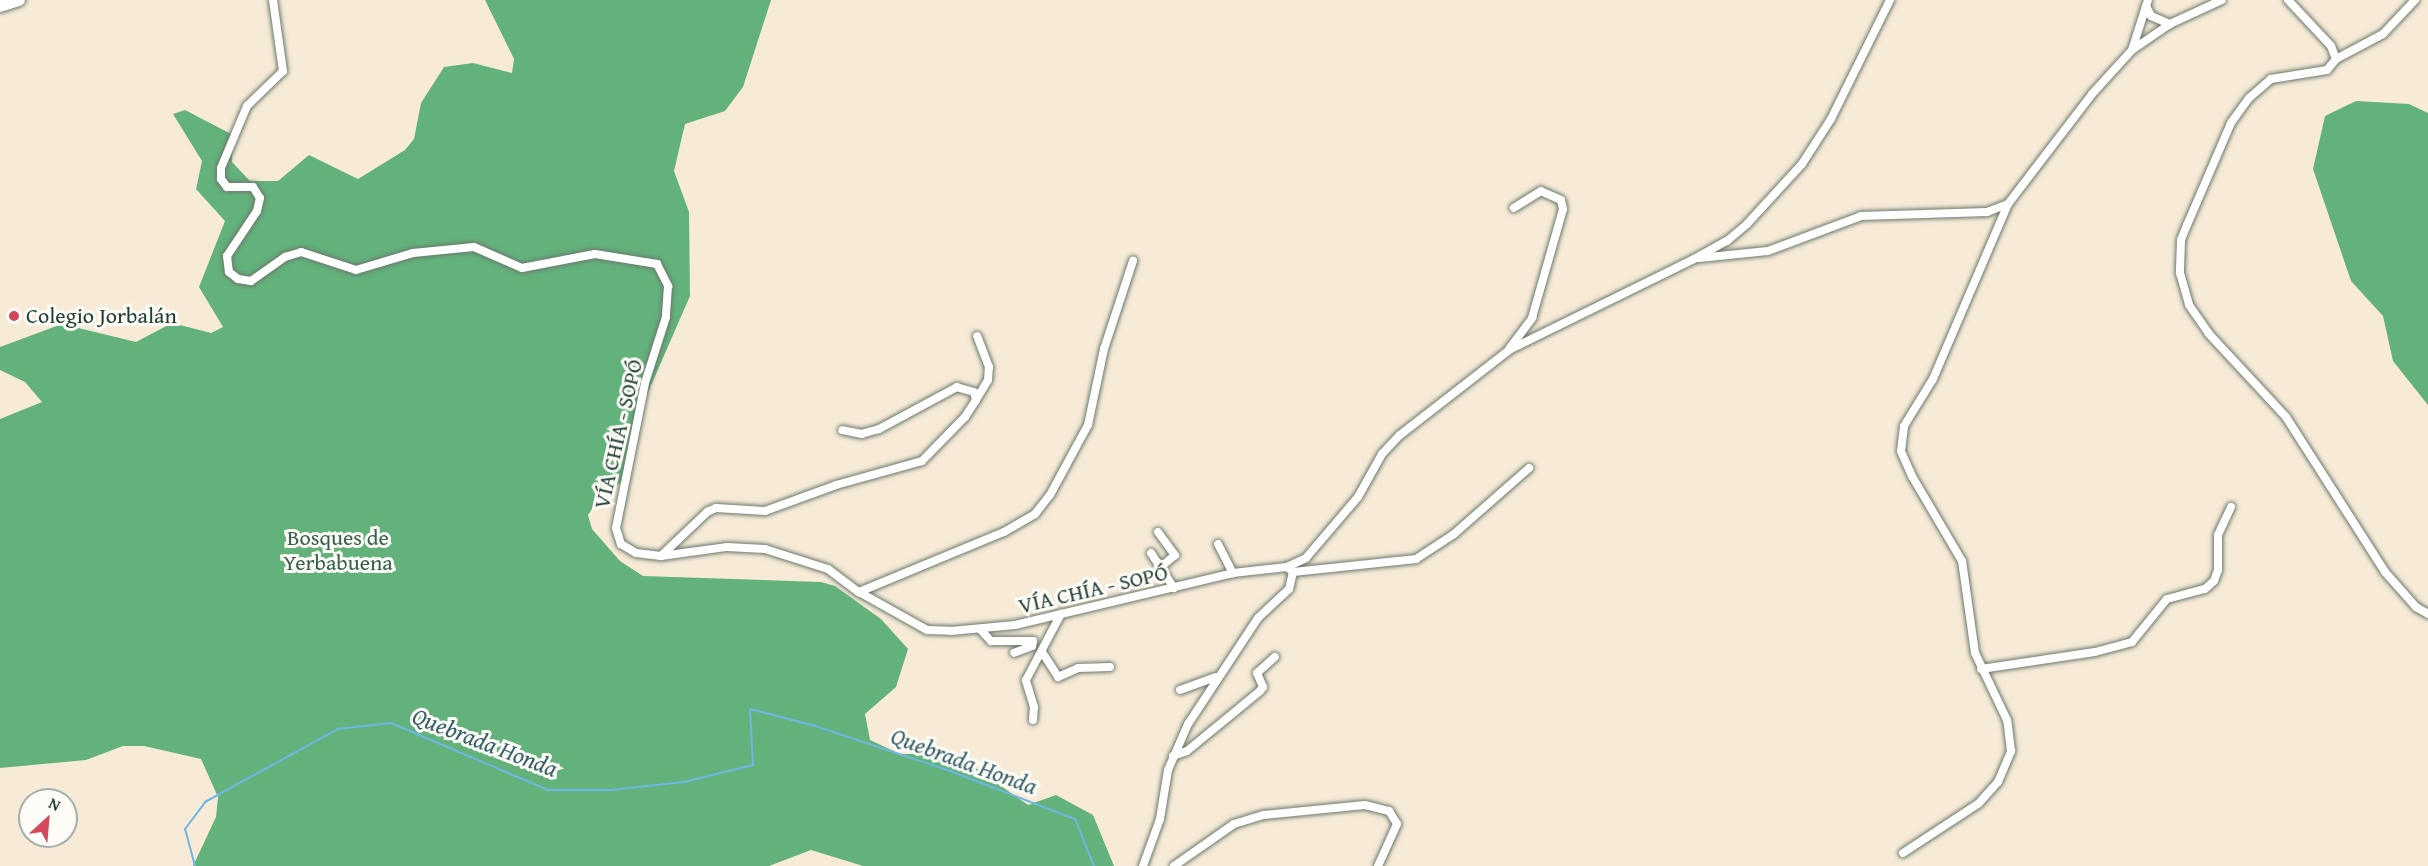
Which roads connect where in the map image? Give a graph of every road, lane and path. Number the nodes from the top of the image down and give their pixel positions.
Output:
1 (19, 0) edge
2 (273, 0) edge
3 (1890, 0) edge
4 (2222, 0) edge
5 (2288, 0) edge
6 (2415, 0) edge
7 (2147, 3) edge
8 (0, 6) edge
9 (2170, 24) junction
10 (2132, 50) junction
11 (2336, 59) junction
12 (2008, 204) junction
13 (1514, 208) dead end
14 (1694, 259) junction
15 (1133, 261) dead end
16 (978, 336) dead end
17 (1509, 350) junction
18 (976, 400) junction
19 (842, 430) dead end
20 (1529, 468) dead end
21 (2231, 507) dead end
22 (1158, 532) dead end
23 (1218, 544) dead end
24 (1151, 553) dead end
25 (661, 556) junction
26 (1161, 567) junction
27 (1290, 569) junction
28 (1233, 573) junction
29 (1174, 588) junction
30 (859, 592) junction
31 (1061, 614) junction
32 (2428, 614) edge
33 (981, 630) junction
34 (1042, 652) junction
35 (1014, 653) dead end
36 (1275, 657) dead end
37 (1110, 667) dead end
38 (1981, 669) junction
39 (1216, 677) junction
40 (1180, 690) dead end
41 (1033, 720) dead end
42 (1173, 756) junction
43 (1903, 853) dead end
44 (1143, 866) edge
45 (1174, 866) edge
46 (1378, 866) edge

1 - 8 highway
2 - 25 street, VÍA CHÍA - SOPÓ
3 - 14 street
4 - 9 street
5 - 11 street
6 - 11 street
7 - 9 street
7 - 10 street
9 - 10 street
10 - 12 street
11 - 32 street
12 - 14 street
12 - 38 street
13 - 17 street
14 - 17 street
15 - 30 street
16 - 18 street
17 - 27 street
18 - 19 street
18 - 25 street
20 - 27 street, VÍA CHÍA - SOPÓ
21 - 38 street
22 - 26 street
23 - 28 street
24 - 26 street
25 - 30 street, VÍA CHÍA - SOPÓ
26 - 29 street
27 - 28 street, VÍA CHÍA - SOPÓ
27 - 39 street
28 - 29 street, VÍA CHÍA - SOPÓ
29 - 31 street, VÍA CHÍA - SOPÓ
30 - 33 street, VÍA CHÍA - SOPÓ
31 - 33 street, VÍA CHÍA - SOPÓ
31 - 34 street
33 - 35 street
34 - 37 street
34 - 41 street
36 - 42 street
38 - 43 street
39 - 40 street
39 - 42 street
42 - 44 street
45 - 46 street

